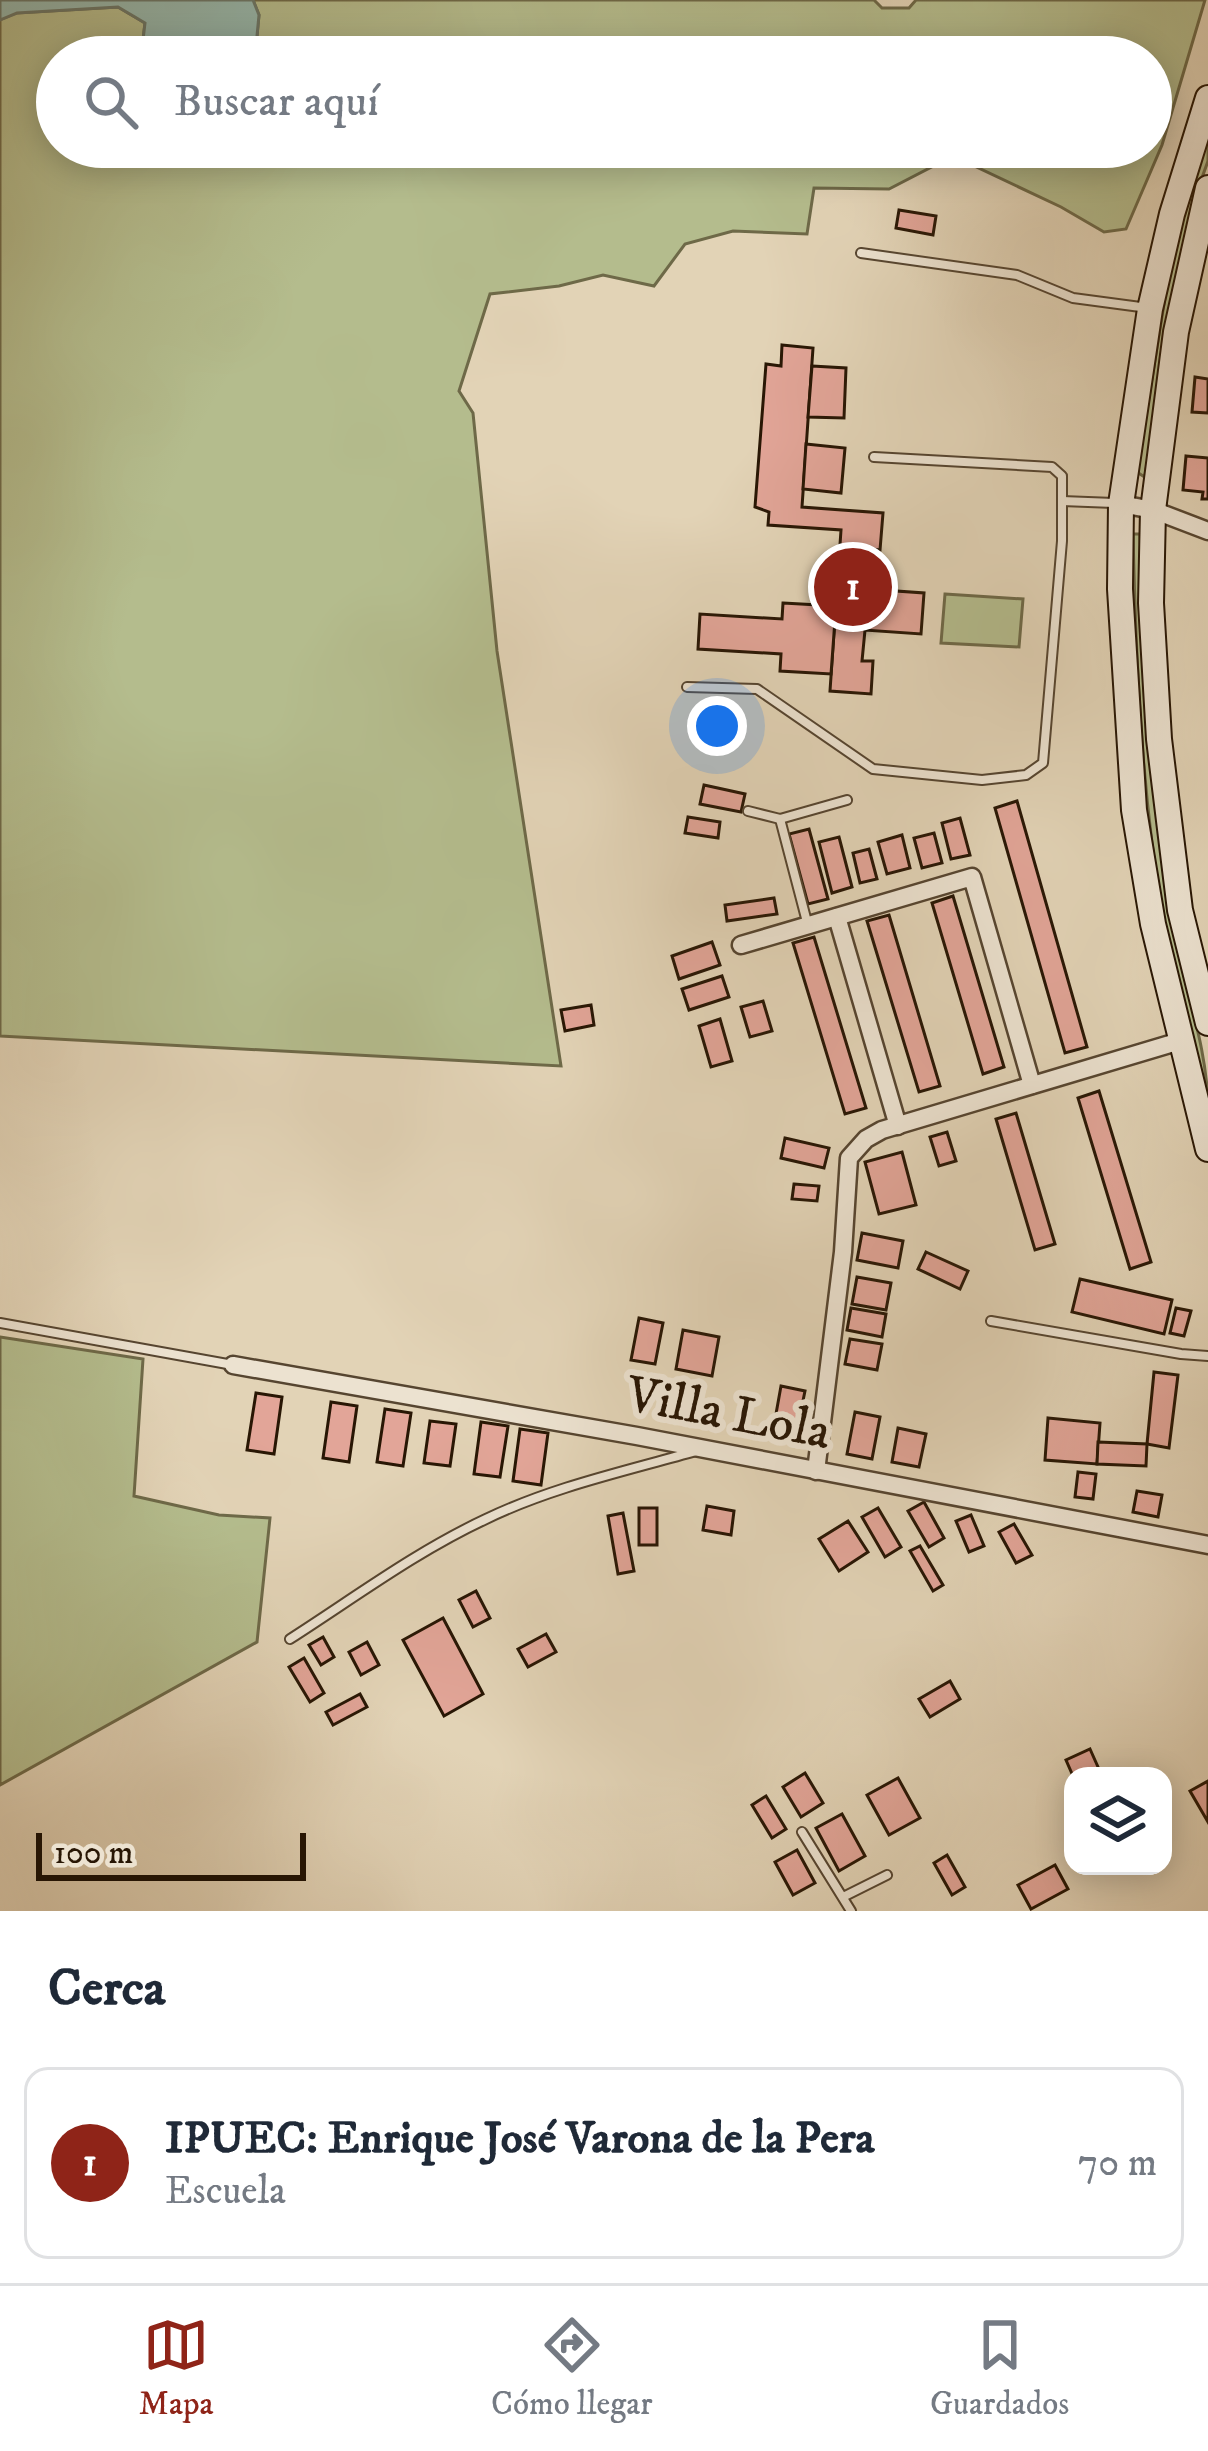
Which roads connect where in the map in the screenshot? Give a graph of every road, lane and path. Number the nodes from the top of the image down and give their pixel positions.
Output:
1 (1208, 98) edge
2 (1208, 188) edge
3 (861, 253) dead end
4 (1150, 309) junction
5 (874, 457) dead end
6 (1062, 502) junction
7 (1121, 504) junction
8 (1153, 510) junction
9 (1208, 531) edge
10 (687, 687) dead end
11 (847, 800) dead end
12 (748, 811) dead end
13 (780, 819) junction
14 (837, 917) junction
15 (808, 926) junction
16 (741, 945) dead end
17 (1208, 1023) edge
18 (1180, 1041) junction
19 (1032, 1085) junction
20 (898, 1126) junction
21 (1208, 1149) edge
22 (992, 1321) dead end
23 (0, 1323) edge
24 (1208, 1357) edge
25 (233, 1365) joint
26 (703, 1449) junction
27 (816, 1471) junction
28 (1208, 1545) edge
29 (290, 1639) dead end
30 (802, 1832) dead end
31 (887, 1875) dead end
32 (843, 1897) junction
33 (850, 1911) edge

1 - 4 main road
2 - 8 main road
3 - 4 lane
4 - 7 main road
5 - 6 lane
6 - 7 lane
6 - 10 lane
7 - 8 street
7 - 18 main road
8 - 9 street
8 - 17 main road
11 - 13 lane
12 - 13 lane
13 - 15 lane
14 - 15 street
14 - 19 street
14 - 20 street
15 - 16 street
18 - 19 street
18 - 21 main road
19 - 20 street
20 - 27 street
22 - 24 lane
23 - 25 lane
25 - 26 street, Villa Lola
26 - 27 street, Villa Lola
26 - 29 lane
27 - 28 street, Villa Lola
30 - 32 lane
31 - 32 lane
32 - 33 lane

